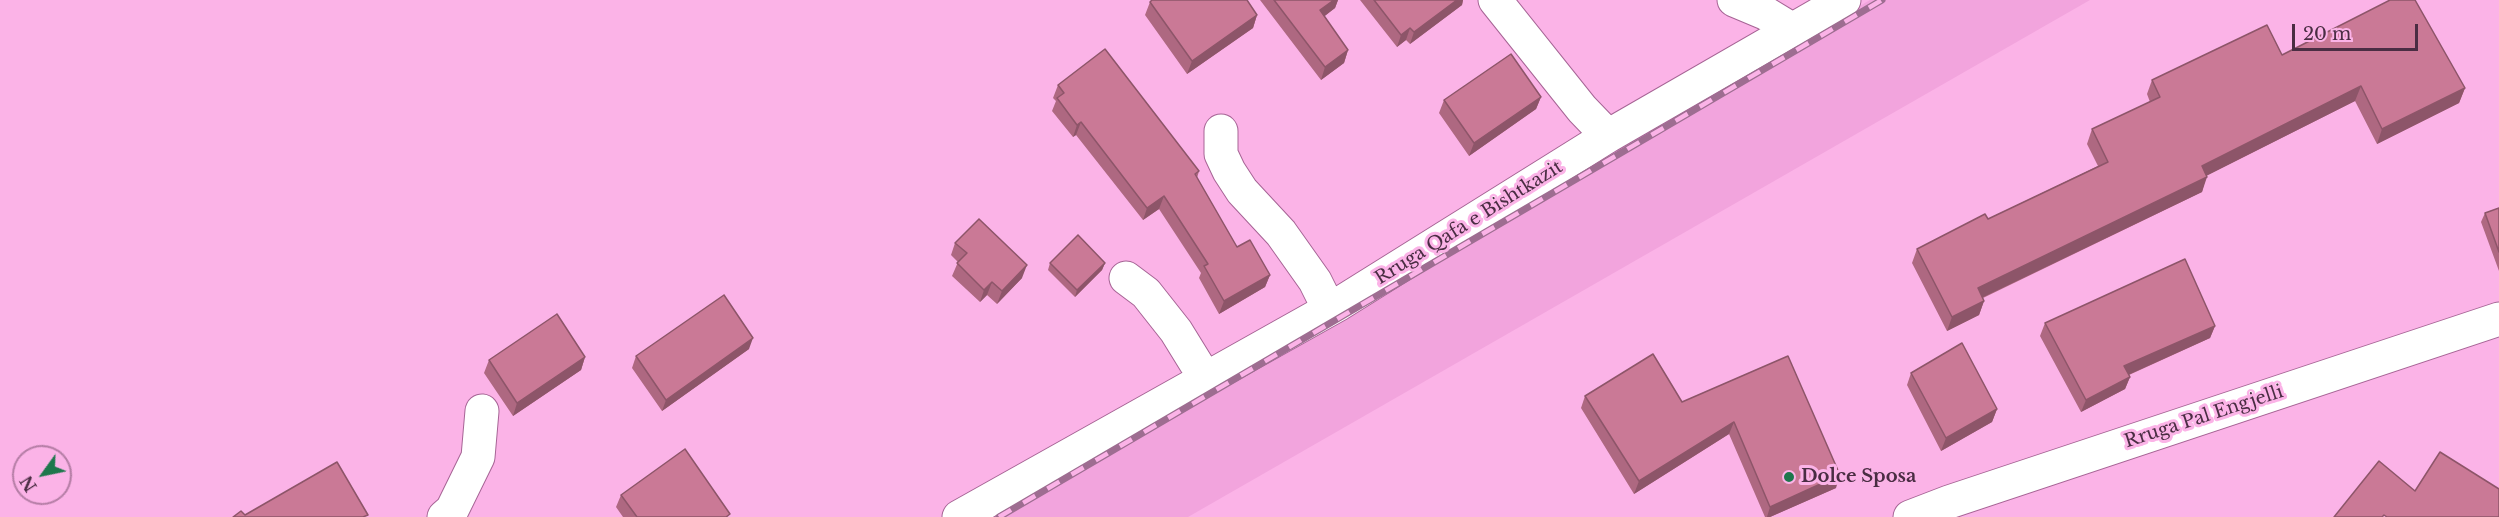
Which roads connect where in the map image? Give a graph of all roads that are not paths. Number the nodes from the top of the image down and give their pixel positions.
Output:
1 (1495, 0) edge
2 (1734, 0) edge
3 (1844, 0) edge
4 (1793, 30) junction
5 (1221, 131) dead end
6 (1608, 136) junction
7 (1126, 279) dead end
8 (1329, 309) junction
9 (2499, 319) edge
10 (1205, 378) junction
11 (482, 411) dead end
12 (1953, 509) edge
13 (444, 517) edge
14 (959, 517) edge
15 (1910, 517) edge

1 - 6 street
2 - 4 street
3 - 4 street, Rruga Qafa e Bishtkazit
4 - 6 street, Rruga Qafa e Bishtkazit
5 - 8 street
6 - 8 street, Rruga Qafa e Bishtkazit
7 - 10 street
8 - 10 street, Rruga Qafa e Bishtkazit
9 - 12 street, Rruga Pal Engjelli
10 - 14 street, Rruga Qafa e Bishtkazit
11 - 13 street
12 - 15 street, Rruga Pal Engjelli

